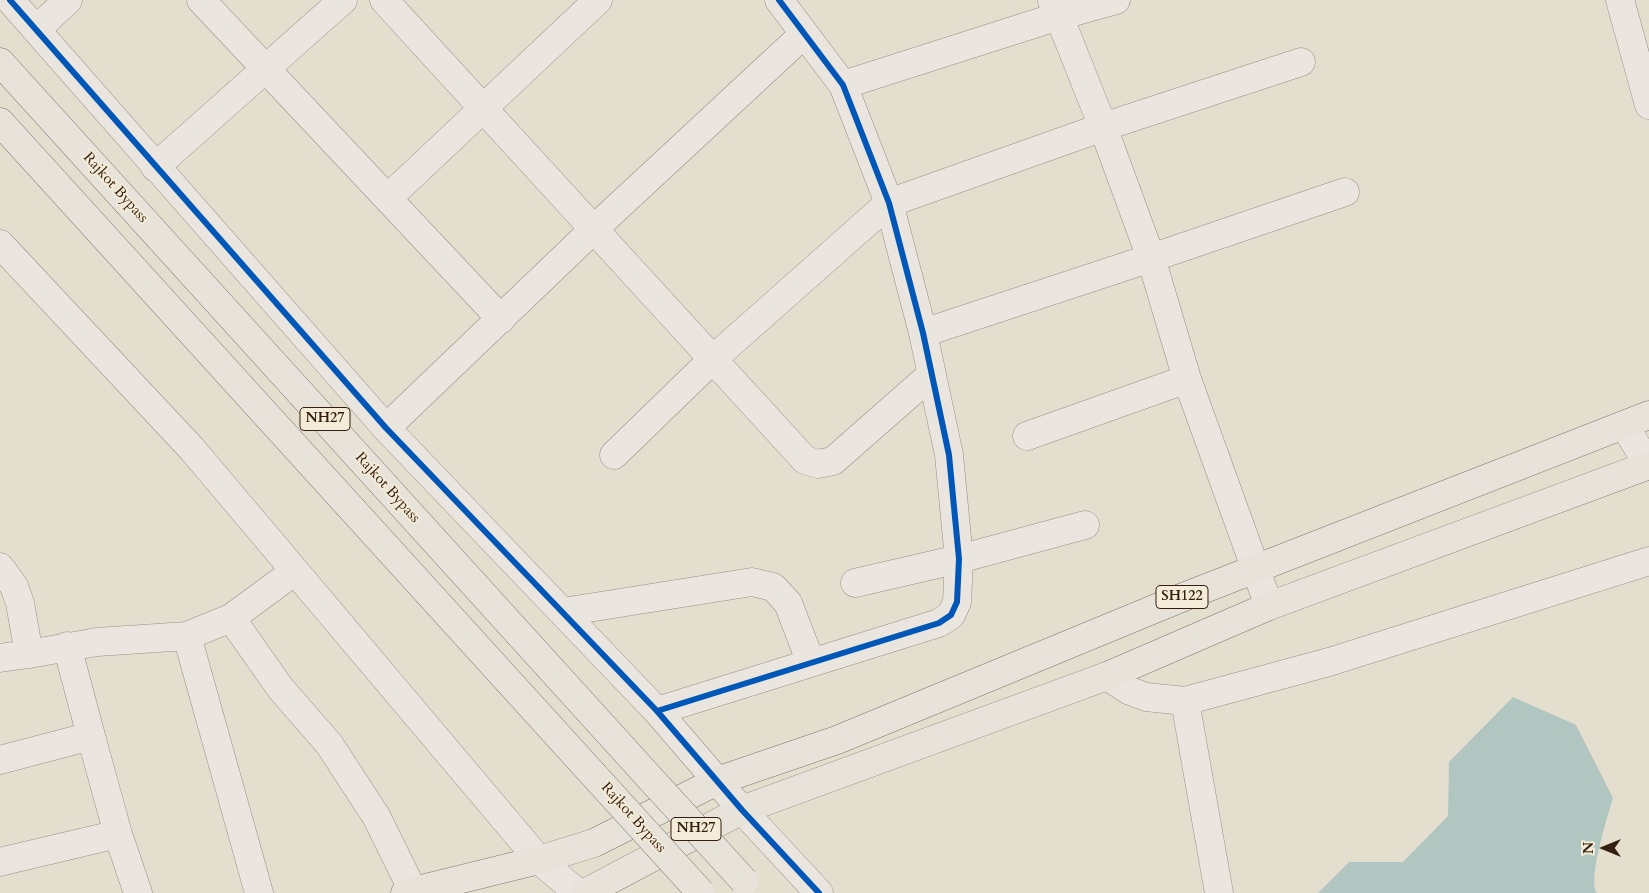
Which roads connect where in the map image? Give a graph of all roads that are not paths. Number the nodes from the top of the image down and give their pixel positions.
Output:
1 (10, 0) edge
2 (68, 0) edge
3 (201, 0) edge
4 (343, 0) edge
5 (384, 0) edge
6 (598, 0) edge
7 (779, 0) edge
8 (1116, 0) edge
9 (1620, 0) edge
10 (1055, 8) edge
11 (37, 29) junction
12 (804, 34) junction
13 (0, 62) edge
14 (1302, 62) dead end
15 (266, 68) junction
16 (843, 84) junction
17 (1649, 105) edge
18 (483, 108) junction
19 (0, 122) edge
20 (1103, 127) junction
21 (155, 167) junction
22 (1345, 192) dead end
23 (388, 198) junction
24 (889, 204) junction
25 (594, 230) junction
26 (0, 244) edge
27 (1151, 258) junction
28 (11, 272) edge
29 (501, 319) junction
30 (923, 333) junction
31 (713, 359) junction
32 (932, 374) junction
33 (1187, 379) junction
34 (1649, 415) edge
35 (1624, 425) junction
36 (386, 428) junction
37 (1027, 436) dead end
38 (614, 455) dead end
39 (1649, 465) edge
40 (1472, 484) junction
41 (1488, 524) junction
42 (1085, 525) dead end
43 (959, 559) junction
44 (1649, 561) edge
45 (0, 567) edge
46 (1256, 568) junction
47 (295, 571) junction
48 (855, 582) dead end
49 (1269, 606) junction
50 (563, 612) junction
51 (230, 618) junction
52 (187, 636) junction
53 (67, 646) junction
54 (30, 654) junction
55 (0, 658) edge
56 (811, 663) junction
57 (1107, 676) junction
58 (1185, 702) junction
59 (656, 711) junction
60 (91, 736) junction
61 (0, 760) edge
62 (717, 781) junction
63 (742, 810) junction
64 (118, 834) junction
65 (539, 860) junction
66 (0, 862) edge
67 (749, 887) edge
68 (409, 892) edge
69 (138, 893) edge
70 (259, 893) edge
71 (578, 893) edge
72 (585, 893) edge
73 (700, 893) edge
74 (819, 893) edge
75 (1219, 893) edge

1 - 11 street
2 - 11 street
3 - 15 street
4 - 15 street
5 - 18 street
6 - 18 street
7 - 12 street
8 - 10 street
9 - 17 street
10 - 16 street
10 - 20 street
11 - 21 street
12 - 16 street
12 - 25 street
13 - 67 main road, Rajkot Bypass / NH27, bridge
14 - 20 street
15 - 21 street
15 - 23 street
16 - 24 street
18 - 23 street
18 - 25 street
19 - 73 main road, Rajkot Bypass / NH27, bridge
20 - 24 street
20 - 27 street
21 - 36 street
22 - 27 street
23 - 29 street
24 - 30 street
24 - 31 street
25 - 29 street
25 - 31 street
26 - 28 street
27 - 30 street
27 - 33 street
28 - 47 street
29 - 36 street
30 - 32 street
31 - 32 street
31 - 38 street
32 - 43 street
33 - 37 street
33 - 46 street
34 - 35 main road, SH122
35 - 39 street
35 - 40 main road, SH122
36 - 50 street
39 - 41 main road, SH122
40 - 41 main road
40 - 46 main road, SH122
41 - 49 main road, SH122
42 - 43 street
43 - 48 street
43 - 56 street
44 - 58 street
45 - 54 street
46 - 49 street
46 - 62 main road, SH122
47 - 51 street
47 - 65 street
49 - 57 main road, SH122
50 - 56 street
50 - 59 street
51 - 52 street
51 - 68 street
52 - 53 street
52 - 70 street
53 - 54 street
53 - 60 street
54 - 55 street
56 - 59 street
57 - 58 street
57 - 63 main road, SH122
58 - 75 street
59 - 62 street
60 - 61 street
60 - 64 street
62 - 63 street
62 - 65 main road
63 - 72 main road
63 - 74 street
64 - 66 street
64 - 69 street
65 - 68 main road
65 - 71 street

